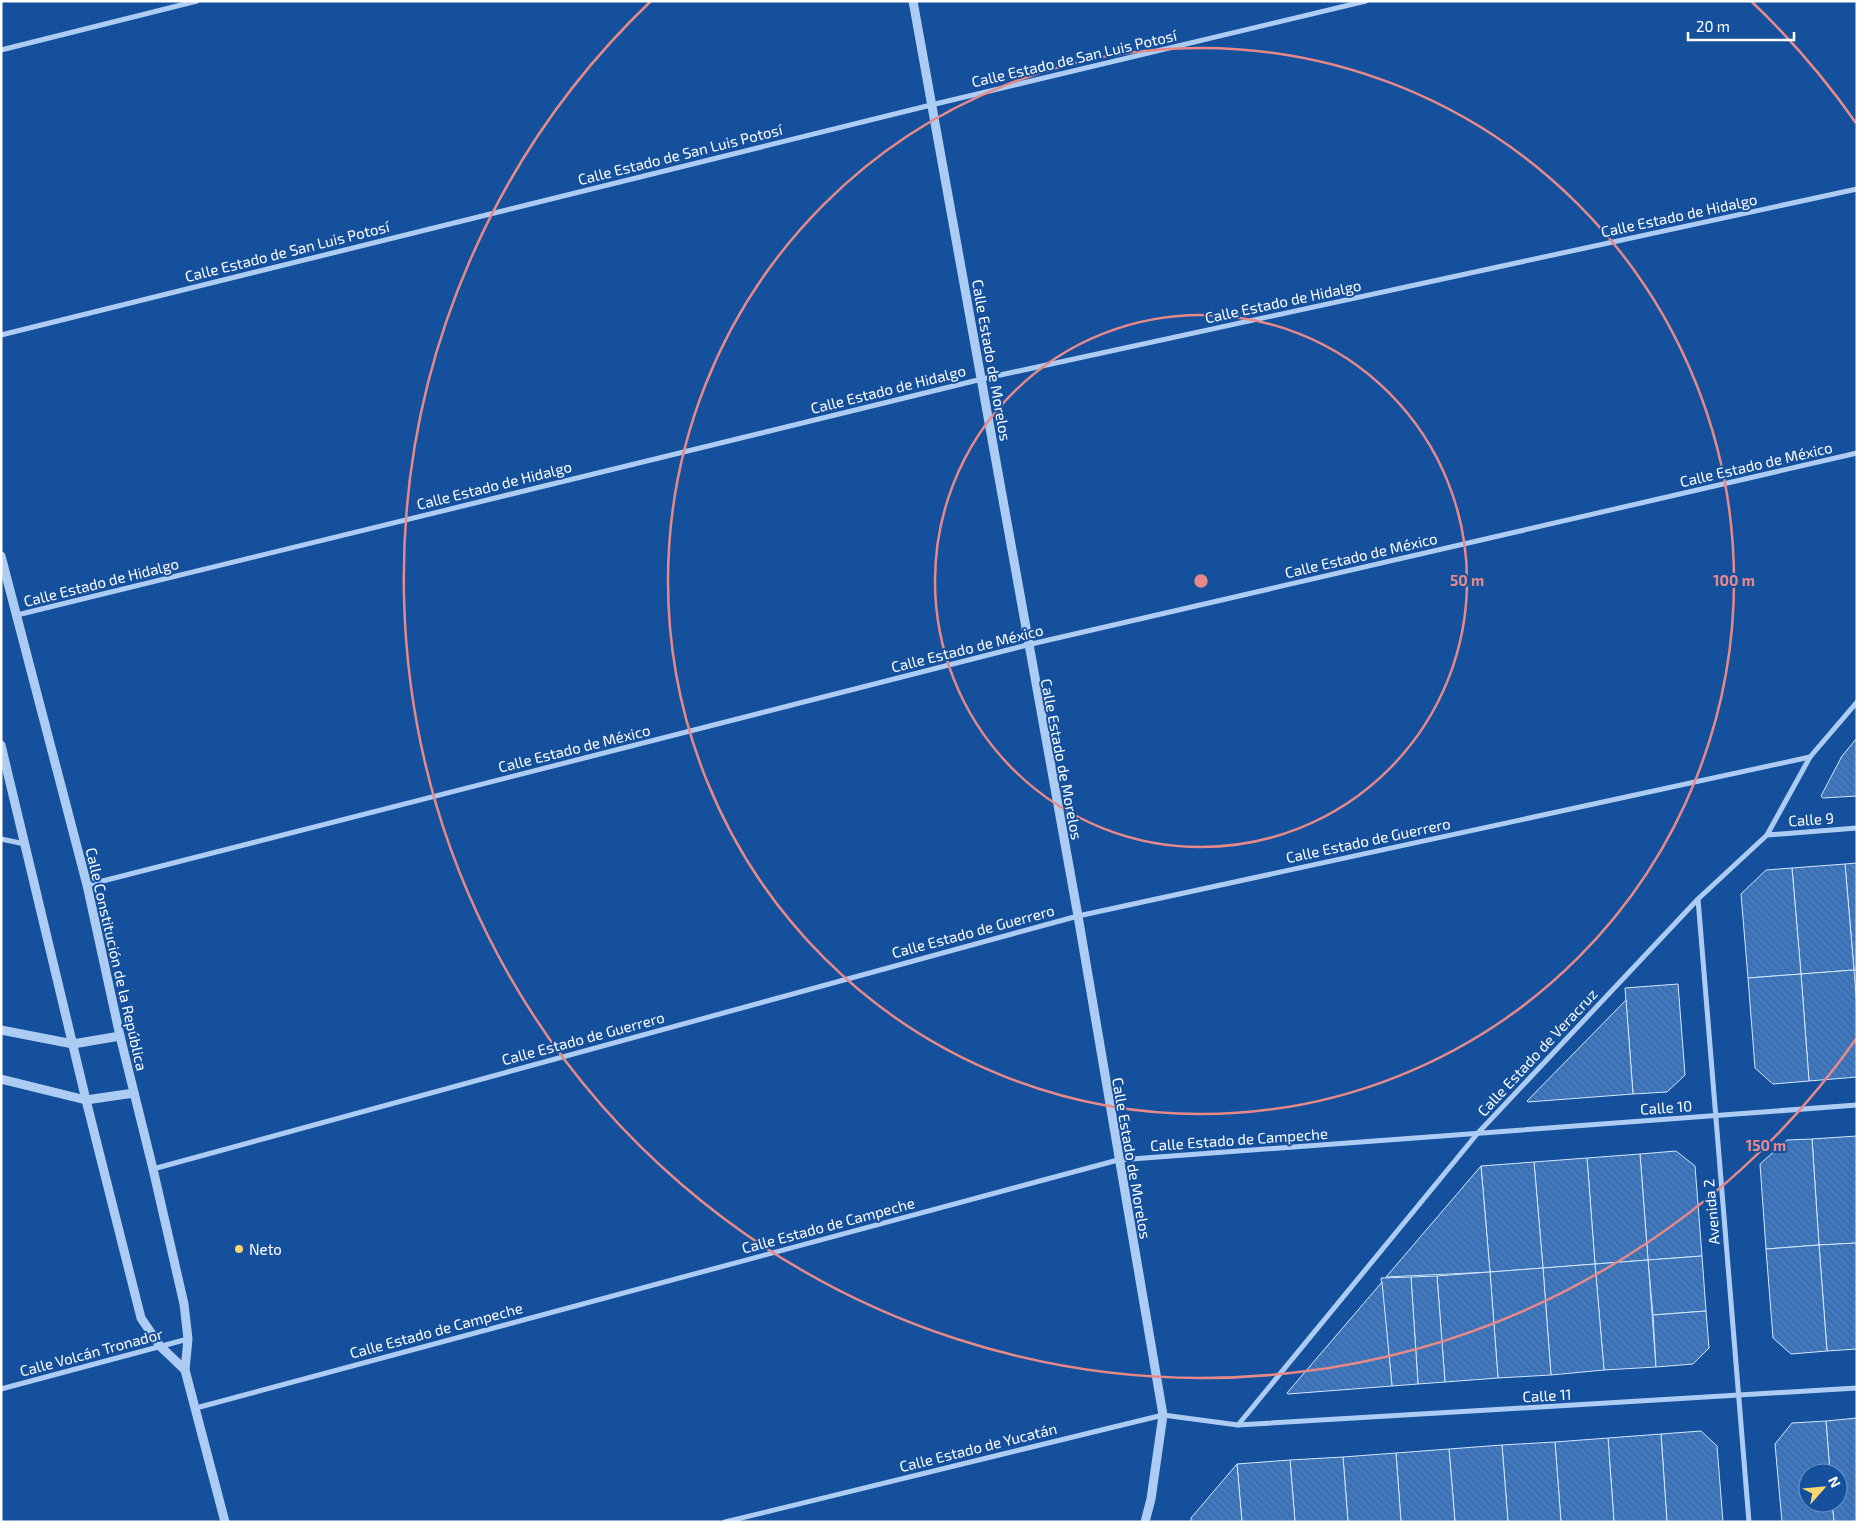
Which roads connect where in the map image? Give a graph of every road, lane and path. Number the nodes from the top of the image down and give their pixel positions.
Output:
1 (198, 1) edge
2 (913, 1) edge
3 (1366, 1) edge
4 (1, 50) edge
5 (931, 105) junction
6 (1857, 189) edge
7 (1, 335) edge
8 (982, 379) junction
9 (1857, 453) edge
10 (1, 556) edge
11 (17, 615) junction
12 (1027, 646) junction
13 (1857, 702) edge
14 (1, 745) edge
15 (1810, 757) junction
16 (1857, 828) edge
17 (1767, 835) junction
18 (1, 839) edge
19 (26, 844) junction
20 (87, 885) junction
21 (1698, 900) junction
22 (1078, 916) junction
23 (1, 1030) edge
24 (120, 1036) junction
25 (73, 1044) junction
26 (1, 1080) edge
27 (134, 1093) junction
28 (86, 1100) junction
29 (1857, 1106) edge
30 (1716, 1116) junction
31 (1477, 1134) junction
32 (1118, 1160) junction
33 (153, 1169) junction
34 (188, 1339) junction
35 (160, 1346) junction
36 (185, 1370) junction
37 (1857, 1388) edge
38 (1, 1389) edge
39 (1738, 1396) junction
40 (196, 1408) junction
41 (1162, 1415) junction
42 (1238, 1425) junction
43 (225, 1522) edge
44 (725, 1522) edge
45 (1145, 1522) edge
46 (1749, 1522) edge

1 - 4 street
2 - 5 street, Calle Estado de Morelos
3 - 5 street, Calle Estado de San Luis Potosí
5 - 7 street, Calle Estado de San Luis Potosí
5 - 8 street, Calle Estado de Morelos
6 - 8 street, Calle Estado de Hidalgo
8 - 11 street, Calle Estado de Hidalgo
8 - 12 street, Calle Estado de Morelos
9 - 12 street, Calle Estado de México
10 - 11 street, Calle Constitución de la República
11 - 20 street, Calle Constitución de la República
12 - 20 street, Calle Estado de México
12 - 22 street, Calle Estado de Morelos
13 - 15 street, Calle Estado de Veracruz
14 - 19 street
15 - 17 street, Calle Estado de Veracruz
15 - 22 street, Calle Estado de Guerrero
16 - 17 street, Calle 9
17 - 21 street, Calle Estado de Veracruz
18 - 19 street
19 - 25 street
20 - 24 street, Calle Constitución de la República
21 - 30 street, Avenida 2
21 - 31 street, Calle Estado de Veracruz
22 - 32 street, Calle Estado de Morelos
22 - 33 street, Calle Estado de Guerrero
23 - 25 street
24 - 25 street
24 - 27 street, Calle Constitución de la República
25 - 28 street
26 - 28 street
27 - 28 street
27 - 33 street, Calle Constitución de la República
28 - 35 street
29 - 30 street, Calle 10
30 - 31 street, Calle 10
30 - 39 street, Avenida 2
31 - 32 street, Calle Estado de Campeche
31 - 42 street, Calle Estado de Veracruz
32 - 40 street, Calle Estado de Campeche
32 - 41 street, Calle Estado de Morelos
33 - 34 street, Calle Constitución de la República
34 - 35 street, Calle Volcán Tronador
34 - 36 street, Calle Constitución de la República
35 - 36 street
35 - 38 street, Calle Volcán Tronador
36 - 40 street, Calle Constitución de la República
37 - 39 street, Calle 11
39 - 42 street, Calle 11
39 - 46 street, Avenida 2
40 - 43 street, Calle Constitución de la República
41 - 42 street, Calle Estado de Yucatán
41 - 44 street, Calle Estado de Yucatán
41 - 45 street, Calle Estado de Morelos

